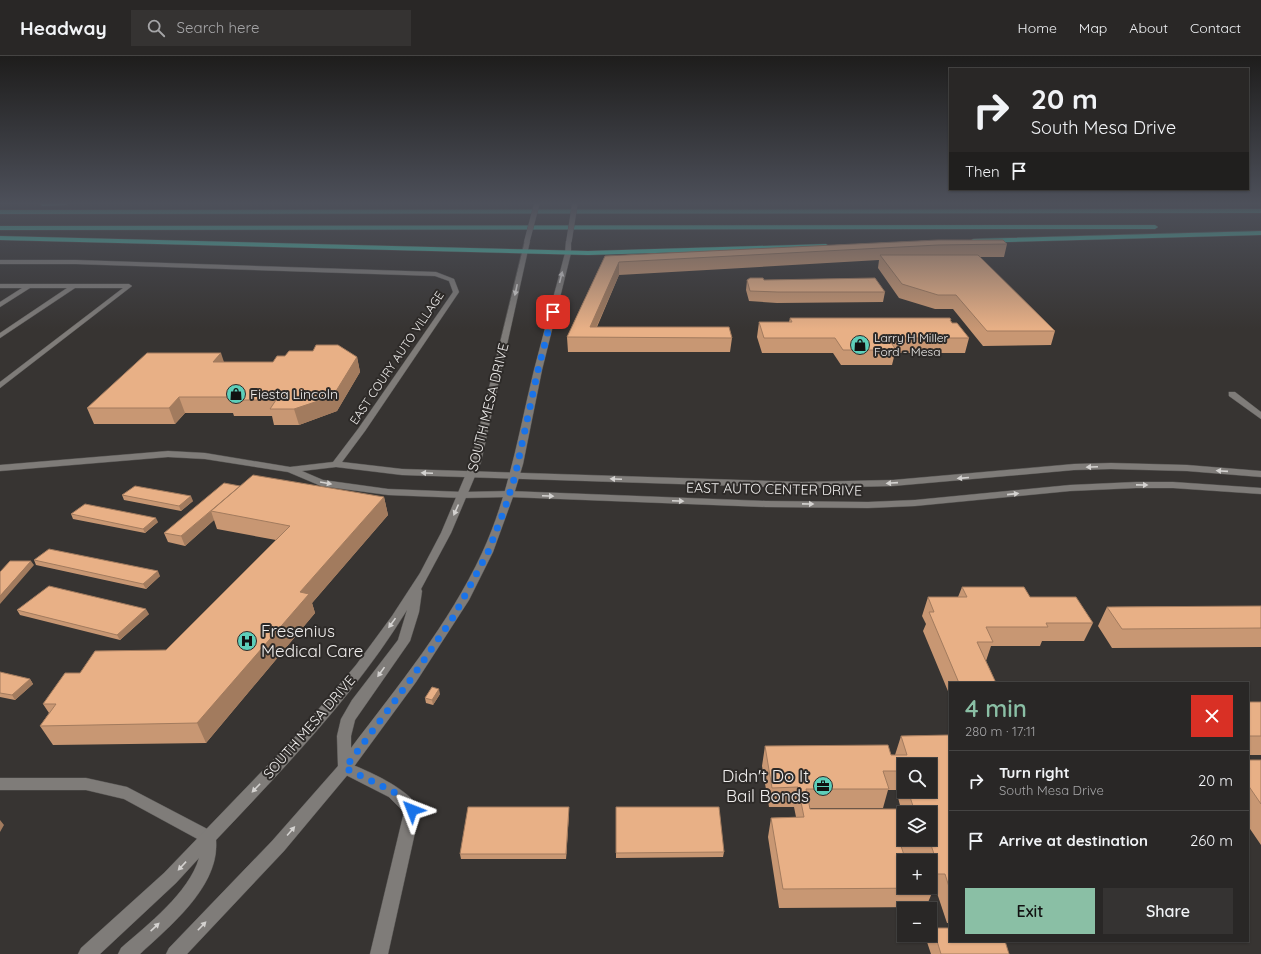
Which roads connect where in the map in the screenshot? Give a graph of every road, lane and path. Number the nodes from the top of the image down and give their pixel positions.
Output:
1 (259, 245) edge
2 (526, 245) edge
3 (569, 245) edge
4 (835, 245) edge
5 (524, 252) junction
6 (568, 252) junction
7 (0, 262) edge
8 (0, 286) edge
9 (29, 286) junction
10 (74, 286) junction
11 (0, 305) edge
12 (0, 336) edge
13 (0, 386) edge
14 (1232, 394) dead end
15 (1261, 416) edge
16 (336, 464) junction
17 (0, 468) edge
18 (290, 470) junction
19 (471, 474) junction
20 (1261, 474) edge
21 (515, 476) junction
22 (1261, 492) edge
23 (509, 494) junction
24 (462, 495) junction
25 (417, 586) junction
26 (345, 768) junction
27 (0, 784) edge
28 (208, 837) junction
29 (87, 954) edge
30 (127, 954) edge
31 (174, 954) edge
32 (379, 954) edge

1 - 5 highway
2 - 5 street, SOUTH MESA DRIVE, bridge
3 - 6 street, bridge
4 - 6 highway
5 - 6 highway
5 -> 19 street, SOUTH MESA DRIVE
21 -> 6 street
7 - 16 street, EAST COURY AUTO VILLAGE
8 - 9 street
9 - 10 street
9 - 11 street
10 - 12 street
10 - 13 street
14 - 15 street
16 - 18 street, EAST AUTO CENTER DRIVE
19 -> 16 street, EAST AUTO CENTER DRIVE
17 - 18 street, EAST AUTO CENTER DRIVE
18 -> 24 street, EAST AUTO CENTER DRIVE
19 - 21 street, EAST AUTO CENTER DRIVE
19 - 24 street, SOUTH MESA DRIVE
20 -> 21 street, EAST AUTO CENTER DRIVE
21 - 23 street
23 -> 22 street, EAST AUTO CENTER DRIVE
23 - 24 street, EAST AUTO CENTER DRIVE
23 - 26 street
24 -> 25 street, SOUTH MESA DRIVE
25 -> 26 street
25 -> 28 street, SOUTH MESA DRIVE
31 -> 26 street
26 - 32 street
27 - 28 street
28 -> 29 street, SOUTH MESA DRIVE
30 -> 28 street

